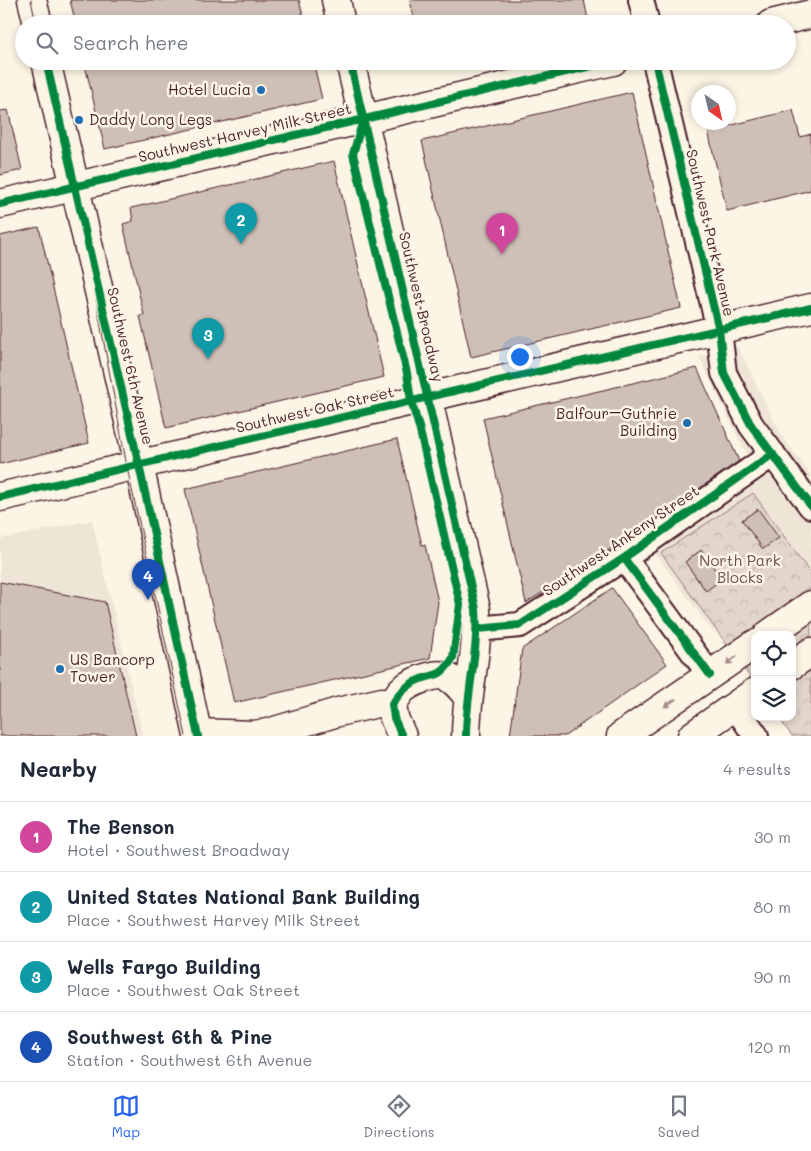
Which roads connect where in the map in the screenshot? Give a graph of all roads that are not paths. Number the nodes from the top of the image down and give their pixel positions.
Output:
1 (32, 0) edge
2 (336, 0) edge
3 (641, 0) edge
4 (36, 15) edge
5 (339, 15) edge
6 (645, 15) edge
7 (811, 15) edge
8 (796, 18) edge
9 (48, 70) edge
10 (352, 70) edge
11 (575, 70) edge
12 (657, 70) edge
13 (363, 120) junction
14 (76, 187) junction
15 (0, 204) edge
16 (811, 308) edge
17 (719, 330) junction
18 (428, 397) junction
19 (773, 454) junction
20 (139, 465) junction
21 (0, 497) edge
22 (811, 506) edge
23 (624, 558) junction
24 (811, 605) edge
25 (477, 629) junction
26 (774, 631) edge
27 (751, 647) edge
28 (811, 652) edge
29 (796, 662) edge
30 (710, 675) junction
31 (745, 699) edge
32 (392, 704) junction
33 (463, 722) edge
34 (198, 734) edge
35 (403, 735) edge
36 (621, 736) edge
37 (692, 736) edge
38 (756, 736) edge

1 - 4 street
2 - 5 street
3 - 6 street
7 - 8 street
9 - 14 street, Southwest 6th Avenue
10 - 13 street, Southwest Broadway
11 - 13 street, Southwest Harvey Milk Street
12 - 17 street, Southwest Park Avenue
13 - 14 street, Southwest Harvey Milk Street
13 - 18 street, Southwest Broadway
14 - 15 street, Southwest Harvey Milk Street
14 - 20 street, Southwest 6th Avenue
16 - 17 street, Southwest Oak Street
17 - 18 street, Southwest Oak Street
17 - 19 street, Southwest Park Avenue
18 - 20 street, Southwest Oak Street
18 - 25 street, Southwest Broadway
19 - 22 street, Southwest Park Avenue
19 - 23 street, Southwest Ankeny Street
20 - 21 street, Southwest Oak Street
20 - 34 street, Southwest 6th Avenue
23 - 25 street, Southwest Ankeny Street
23 - 30 street
24 - 26 street
25 - 33 street, Southwest Broadway
27 -> 30 street
28 - 29 street
30 -> 36 street
31 - 37 street
31 - 38 street
32 - 33 street
32 - 34 street
32 - 35 street

